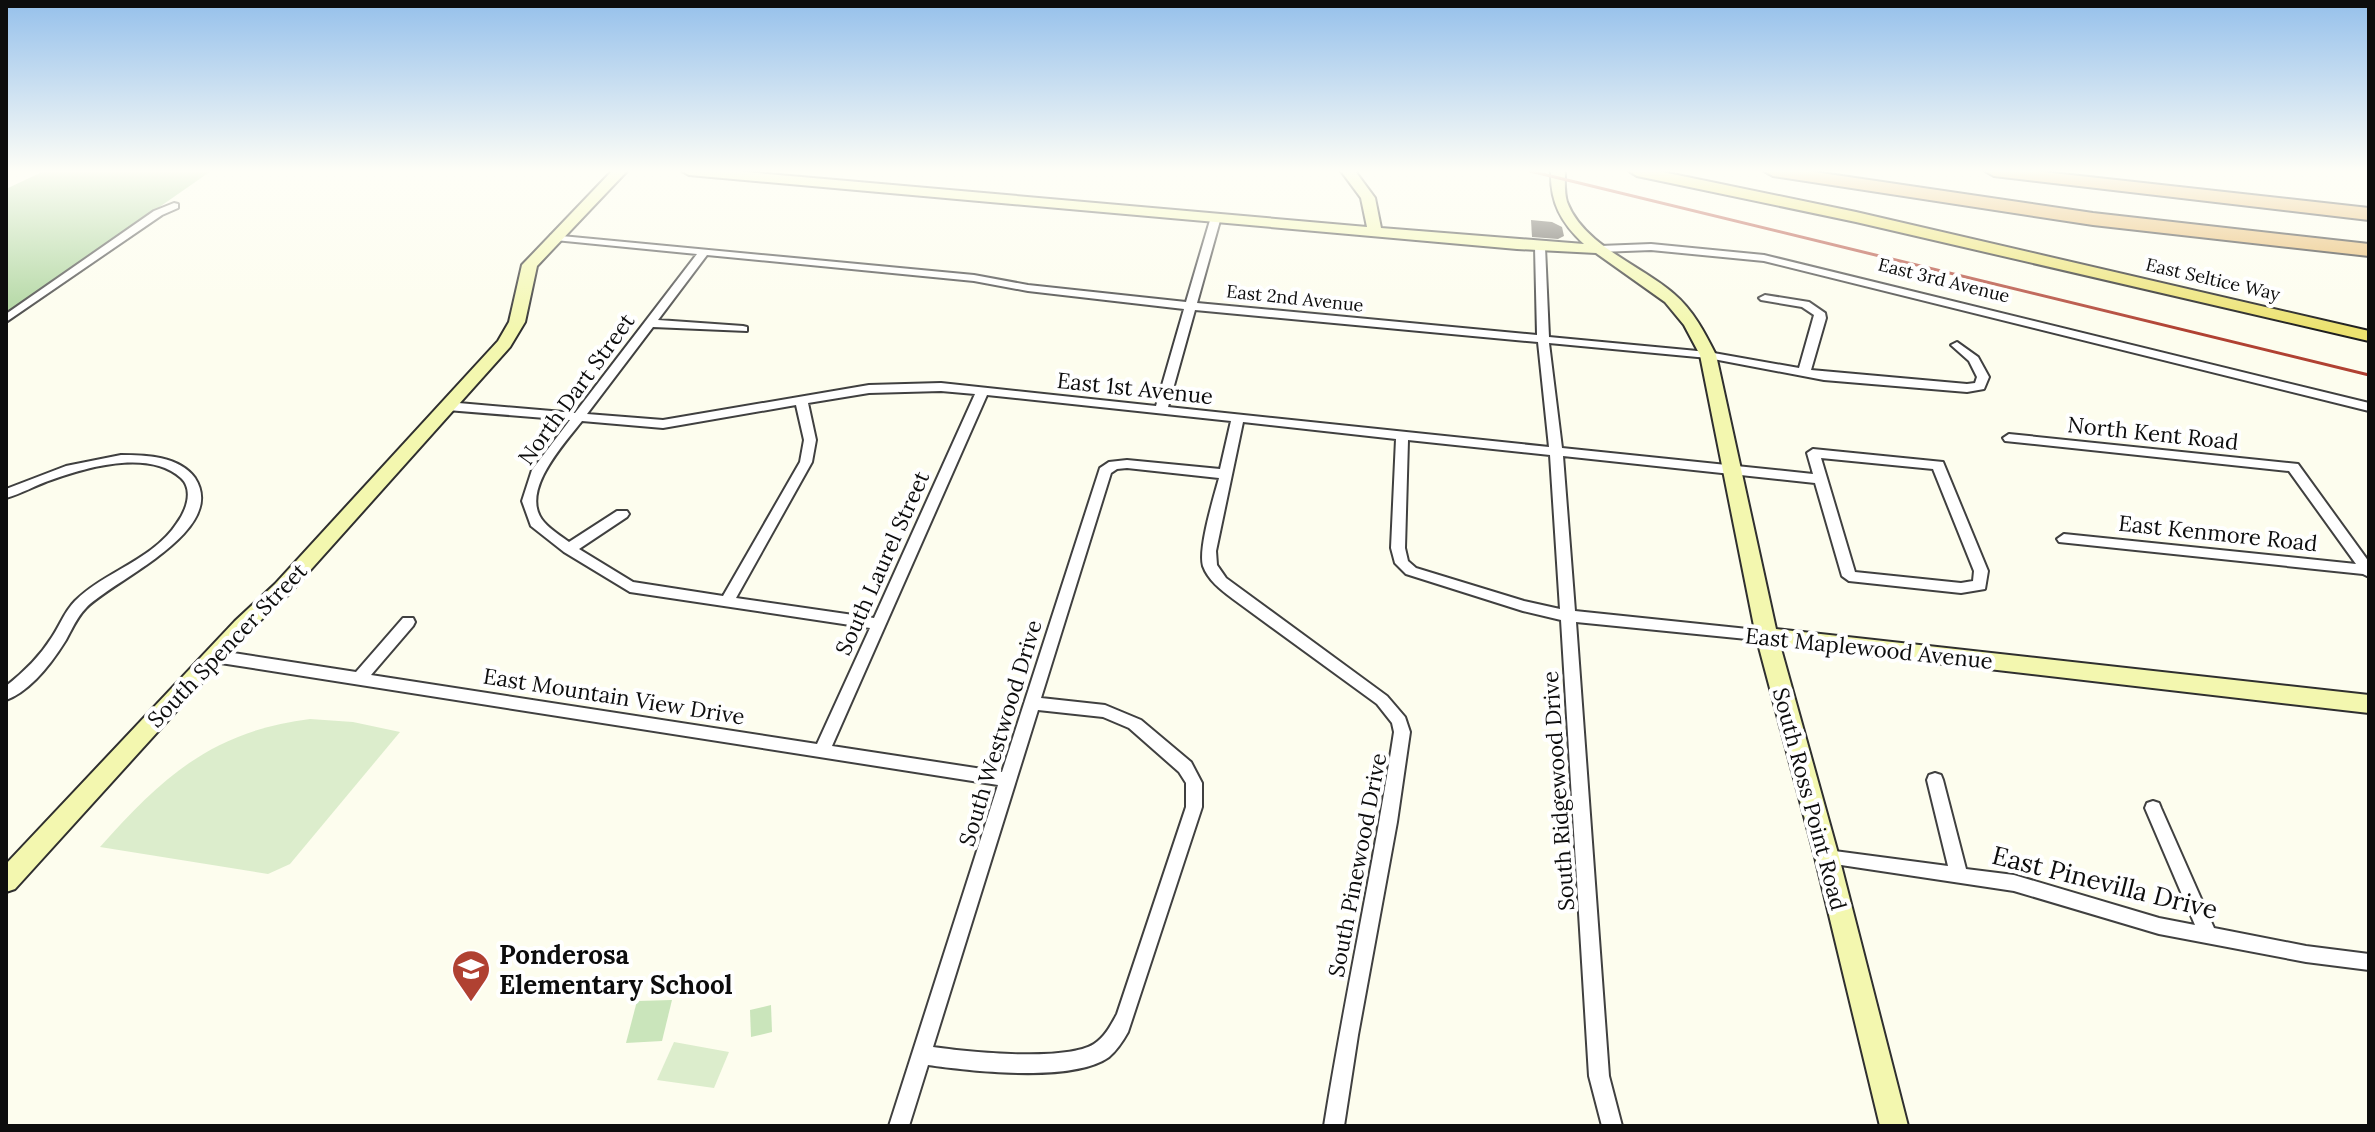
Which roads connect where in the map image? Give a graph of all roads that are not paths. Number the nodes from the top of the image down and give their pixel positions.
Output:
1 (142, 224) edge
2 (568, 224) edge
3 (1214, 224) edge
4 (1299, 224) edge
5 (1374, 224) edge
6 (1575, 224) edge
7 (1881, 224) edge
8 (2136, 224) edge
9 (2208, 224) edge
10 (1374, 230) junction
11 (555, 237) junction
12 (2369, 243) edge
13 (1540, 247) junction
14 (1600, 249) junction
15 (2369, 250) edge
16 (704, 252) junction
17 (1765, 298) dead end
18 (1191, 305) junction
19 (6, 319) edge
20 (649, 323) junction
21 (743, 329) dead end
22 (2369, 336) edge
23 (1543, 339) junction
24 (1957, 345) dead end
25 (1708, 355) junction
26 (1804, 372) junction
27 (982, 392) junction
28 (801, 400) junction
29 (447, 406) junction
30 (2369, 407) edge
31 (1161, 411) junction
32 (574, 419) junction
33 (1238, 419) junction
34 (1402, 436) junction
35 (2009, 438) dead end
36 (1555, 451) junction
37 (1732, 470) junction
38 (1225, 474) junction
39 (1820, 479) junction
40 (6, 494) edge
41 (622, 514) dead end
42 (2064, 539) dead end
43 (569, 549) junction
44 (2368, 571) edge
45 (726, 603) junction
46 (1568, 616) junction
47 (408, 622) dead end
48 (879, 624) junction
49 (1767, 636) junction
50 (214, 656) junction
51 (359, 679) junction
52 (6, 694) edge
53 (1032, 703) junction
54 (2369, 704) edge
55 (822, 751) junction
56 (1008, 780) junction
57 (1935, 780) dead end
58 (2153, 808) dead end
59 (1827, 857) junction
60 (1958, 873) junction
61 (6, 881) edge
62 (2209, 937) junction
63 (2369, 962) edge
64 (922, 1055) junction
65 (899, 1126) edge
66 (1334, 1126) edge
67 (1612, 1126) edge
68 (1894, 1126) edge

1 - 19 street
2 - 11 street, South Spencer Street
3 - 18 street
4 - 10 street, East 3rd Avenue
5 - 10 street
6 - 14 street, South Ross Point Road
7 - 22 main road, East Seltice Way
8 - 15 highway
9 - 12 highway
10 - 13 street, East 3rd Avenue
11 - 16 street, East 2nd Avenue
11 - 29 street, South Spencer Street
13 - 14 street, East 3rd Avenue
13 - 23 street, South Ridgewood Drive
14 - 25 street, South Ross Point Road
14 - 30 street, East 3rd Avenue
16 - 18 street, East 2nd Avenue
16 - 20 street, North Dart Street
17 - 26 street
18 - 23 street, East 2nd Avenue
18 - 31 street
20 - 21 street
20 - 32 street, North Dart Street
23 - 25 street, East 2nd Avenue
23 - 36 street, South Ridgewood Drive
24 - 26 street, East 2nd Avenue
25 - 26 street, East 2nd Avenue
25 - 37 street, South Ross Point Road
27 - 28 street, East 1st Avenue
27 - 31 street, East 1st Avenue
27 - 48 street, South Laurel Street
28 - 32 street, East 1st Avenue
28 - 45 street
29 - 32 street, East 1st Avenue
29 - 50 street, South Spencer Street
31 - 33 street, East 1st Avenue
32 - 43 street, North Dart Street
33 - 34 street, East 1st Avenue
33 - 38 street, South Pinewood Drive
34 - 36 street, East 1st Avenue
34 - 46 street, East Maplewood Avenue
35 - 44 street, North Kent Road
36 - 37 street, East 1st Avenue
36 - 46 street, South Ridgewood Drive
37 - 39 street, East 1st Avenue
37 - 49 street, South Ross Point Road
38 - 53 street, South Westwood Drive
38 - 66 street, South Pinewood Drive
39 - 39 street
40 - 52 street
41 - 43 street
42 - 44 street, East Kenmore Road
43 - 45 street, North Dart Street
45 - 48 street, North Dart Street
46 - 49 street, East Maplewood Avenue
46 - 67 street, South Ridgewood Drive
47 - 51 street
48 - 55 street, South Laurel Street
49 - 54 street, East Maplewood Avenue
49 - 59 street, South Ross Point Road
50 - 51 street, East Mountain View Drive
50 - 61 street, South Spencer Street
51 - 55 street, East Mountain View Drive
53 - 56 street, South Westwood Drive
53 - 64 street
55 - 56 street, East Mountain View Drive
56 - 64 street, South Westwood Drive
57 - 60 street
58 - 62 street
59 - 60 street, East Pinevilla Drive
59 - 68 street, South Ross Point Road
60 - 62 street, East Pinevilla Drive
62 - 63 street, East Pinevilla Drive
64 - 65 street, South Westwood Drive

